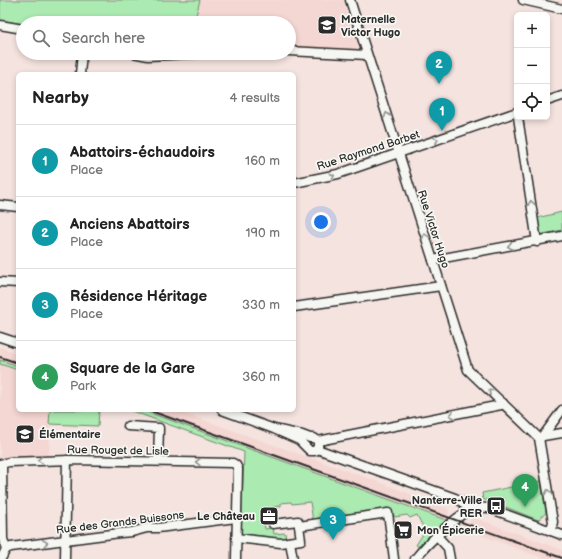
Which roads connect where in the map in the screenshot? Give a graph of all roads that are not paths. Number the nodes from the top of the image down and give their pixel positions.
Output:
1 (350, 0) edge
2 (523, 0) edge
3 (562, 9) edge
4 (0, 26) edge
5 (16, 28) edge
6 (296, 51) edge
7 (367, 55) junction
8 (81, 60) edge
9 (80, 72) edge
10 (562, 96) edge
11 (550, 101) edge
12 (514, 113) edge
13 (518, 120) edge
14 (399, 152) junction
15 (296, 183) edge
16 (0, 205) edge
17 (16, 207) edge
18 (562, 236) edge
19 (537, 242) junction
20 (433, 260) junction
21 (0, 282) edge
22 (16, 283) edge
23 (441, 286) junction
24 (296, 307) edge
25 (0, 337) edge
26 (16, 342) edge
27 (503, 403) junction
28 (562, 410) edge
29 (227, 412) edge
30 (128, 426) dead end
31 (562, 433) edge
32 (541, 437) junction
33 (312, 443) junction
34 (67, 460) junction
35 (158, 461) junction
36 (1, 464) edge
37 (469, 510) junction
38 (236, 518) junction
39 (273, 524) dead end
40 (299, 526) junction
41 (552, 531) junction
42 (562, 535) edge
43 (437, 536) junction
44 (236, 538) junction
45 (65, 540) junction
46 (290, 542) junction
47 (4, 555) edge
48 (65, 559) edge
49 (236, 559) edge
50 (293, 559) edge
51 (394, 559) edge
52 (415, 559) edge
53 (450, 559) edge

1 - 7 street, Rue Victor Hugo
2 - 3 street
4 - 5 street
6 - 7 street
14 -> 7 street, Rue Victor Hugo
8 - 9 street
10 - 11 street
14 -> 12 street, Rue Raymond Barbet
19 -> 13 street
15 -> 14 street, Rue Raymond Barbet
20 -> 14 street, Rue Victor Hugo
16 - 17 street
18 - 19 street
19 -> 20 street
20 - 23 street, Rue Victor Hugo
21 - 22 street
23 - 24 street
27 -> 23 street, Rue Victor Hugo
25 - 26 street
27 - 32 street, Rue Victor Hugo
27 -> 33 street
28 - 32 street
29 - 33 street
30 - 35 street
31 - 32 street
41 -> 32 street
33 - 37 street
34 - 35 street, Rue Rouget de Lisle
34 -> 36 street, Rue Rouget de Lisle
34 - 45 street
38 -> 35 street, Rue Rouget de Lisle
36 - 47 street
37 - 41 street
37 - 43 street
38 - 44 street
38 - 45 street, Rue des Grands Buissons
39 - 40 street
40 - 46 street
40 - 51 street
41 - 42 street
43 - 52 street
43 - 53 street
44 - 46 street
44 - 49 street
47 -> 45 street, Rue des Grands Buissons
45 - 48 street
46 - 50 street

